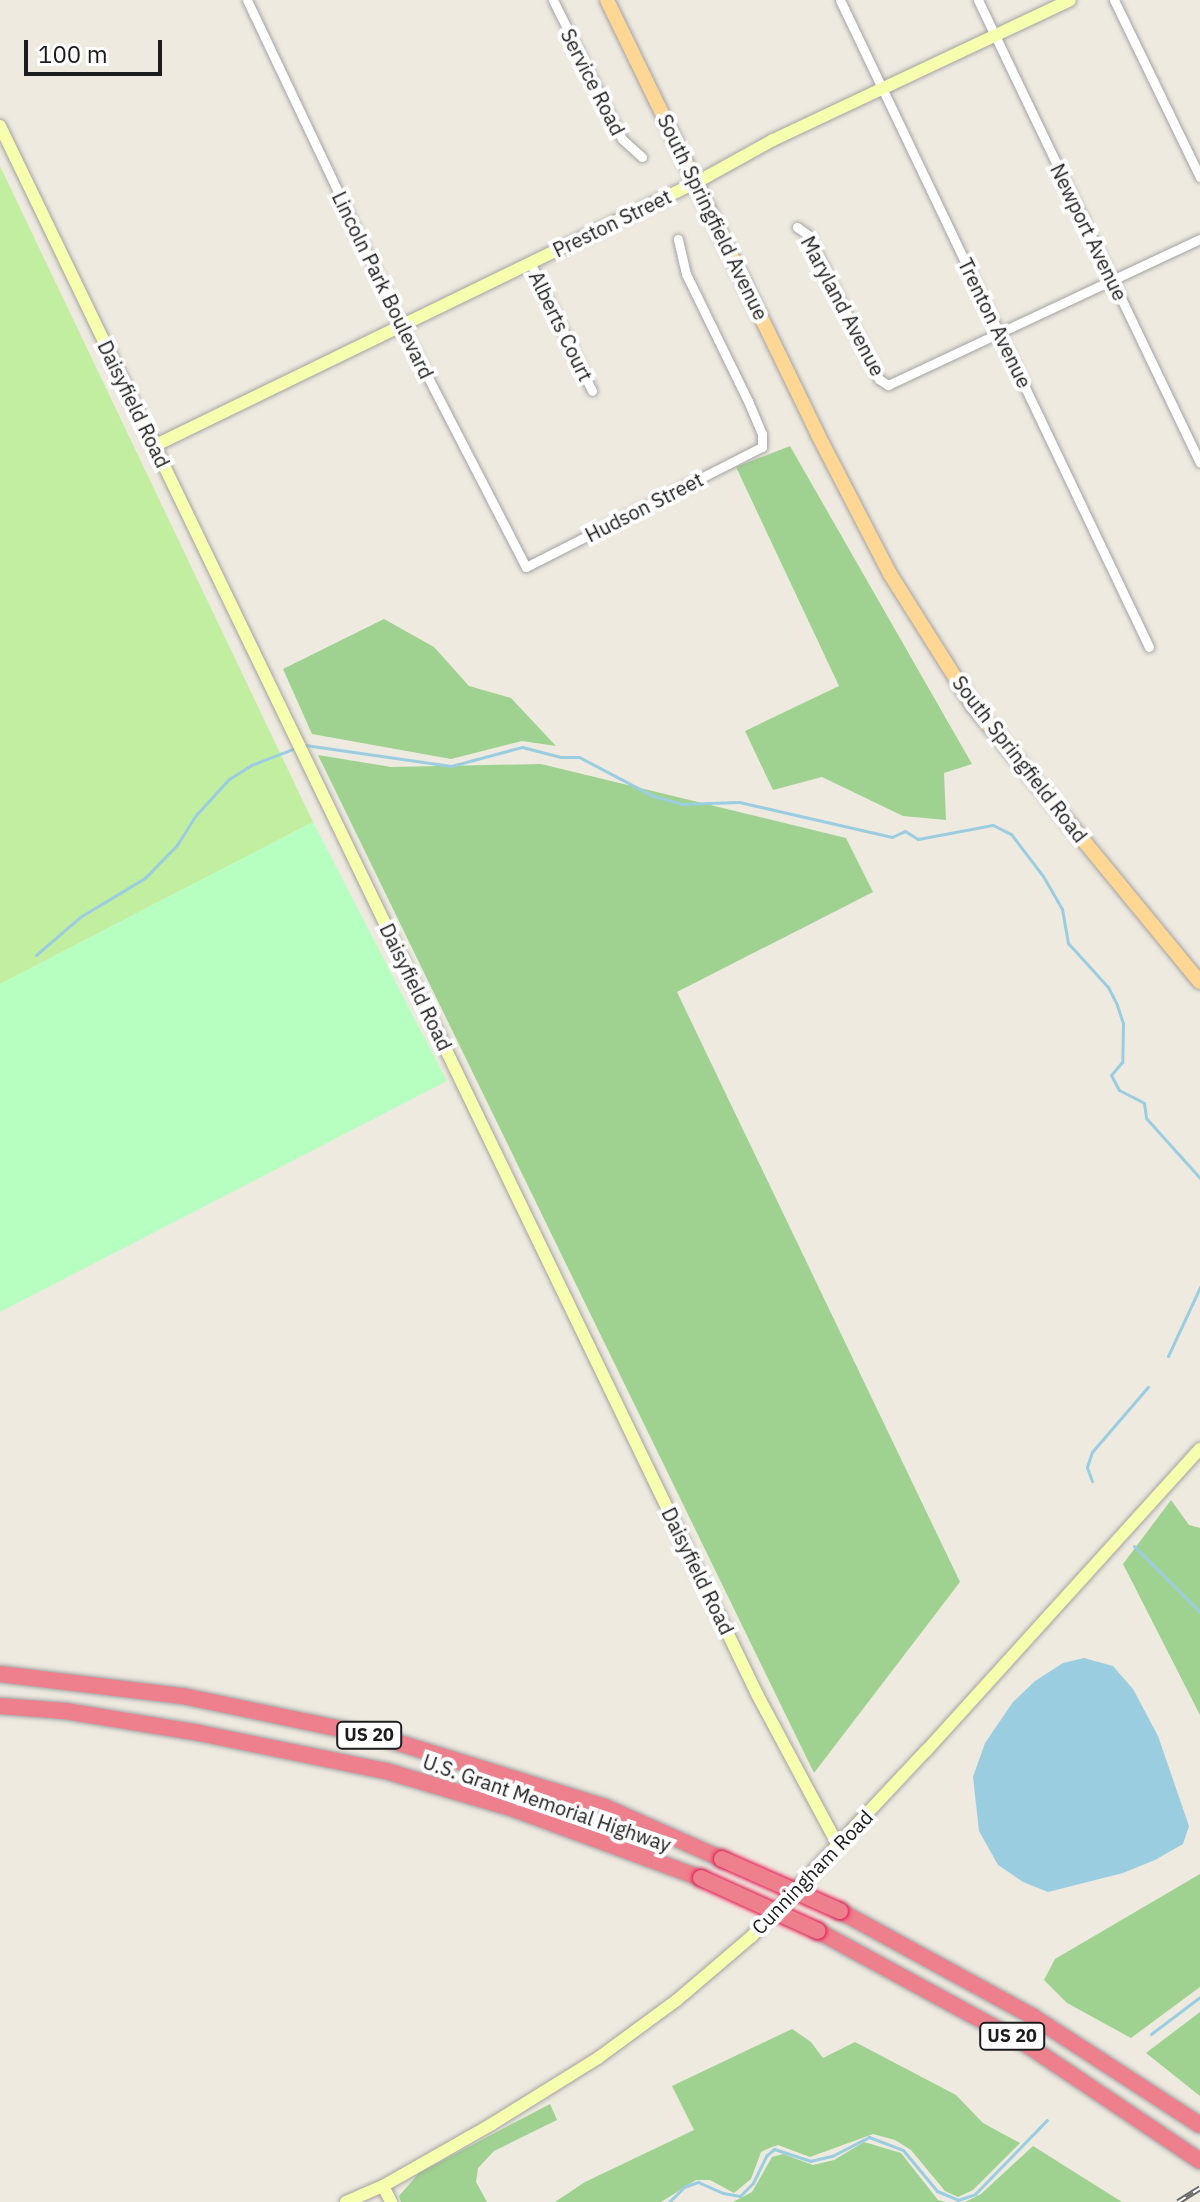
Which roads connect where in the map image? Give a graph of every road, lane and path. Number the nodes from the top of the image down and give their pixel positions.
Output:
1 (247, 0) edge
2 (553, 0) edge
3 (607, 0) edge
4 (840, 0) edge
5 (978, 0) edge
6 (1070, 0) edge
7 (1114, 0) edge
8 (995, 36) junction
9 (881, 90) junction
10 (0, 126) edge
11 (642, 157) dead end
12 (1200, 177) edge
13 (697, 182) junction
14 (797, 227) dead end
15 (678, 239) dead end
16 (1200, 239) edge
17 (530, 262) junction
18 (1113, 281) junction
19 (402, 327) junction
20 (1000, 335) junction
21 (592, 391) dead end
22 (818, 435) joint
23 (154, 446) junction
24 (1200, 463) edge
25 (526, 567) joint
26 (1149, 647) dead end
27 (1200, 982) edge
28 (1200, 1449) edge
29 (0, 1674) edge
30 (0, 1706) edge
31 (838, 1845) junction
32 (1200, 2125) edge
33 (1198, 2160) edge
34 (383, 2186) junction
35 (346, 2202) edge
36 (391, 2202) edge

1 - 19 street, Lincoln Park Boulevard
2 - 11 street, Service Road
3 - 13 main road, South Springfield Avenue
4 - 9 street, Trenton Avenue
5 - 8 street, Newport Avenue
6 - 8 street, Preston Street
7 - 12 street
8 - 9 street, Preston Street
8 - 18 street, Newport Avenue
9 - 13 street, Preston Street
9 - 20 street, Trenton Avenue
10 - 23 street, Daisyfield Road
13 - 17 street, Preston Street
13 - 22 main road, South Springfield Avenue
14 - 20 street, Maryland Avenue
15 - 25 street, Hudson Street
16 - 18 street
17 - 19 street, Preston Street
17 - 21 street, Alberts Court
18 - 20 street
18 - 24 street, Newport Avenue
19 - 23 street, Preston Street
19 - 25 street, Lincoln Park Boulevard
20 - 26 street, Trenton Avenue
22 - 27 main road, South Springfield Road
23 - 31 street, Daisyfield Road
28 - 31 street, Cunningham Road
29 - 32 highway, U.S. Grant Memorial Highway / US 20, bridge
30 - 33 highway, U.S. Grant Memorial Highway / US 20, bridge
31 - 34 street, Cunningham Road
34 - 35 street, Cunningham Road
34 - 36 street

